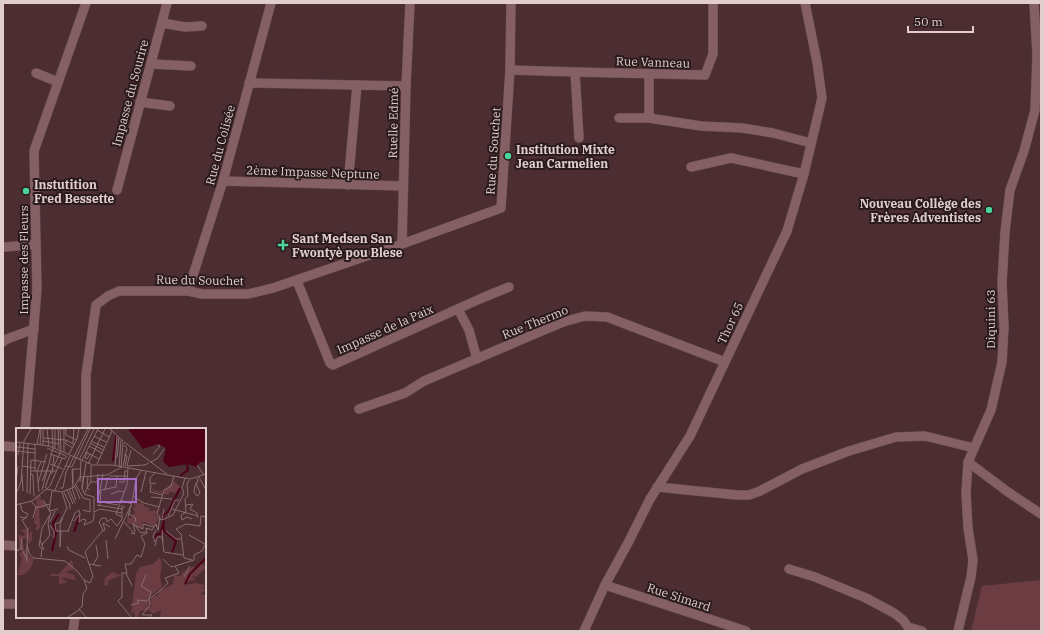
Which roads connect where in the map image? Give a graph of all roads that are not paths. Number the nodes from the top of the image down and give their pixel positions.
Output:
1 (86, 3) edge
2 (168, 3) edge
3 (271, 3) edge
4 (410, 3) edge
5 (510, 3) edge
6 (714, 3) edge
7 (805, 3) edge
8 (1034, 3) edge
9 (162, 23) junction
10 (202, 26) dead end
11 (151, 64) junction
12 (191, 66) dead end
13 (510, 70) junction
14 (575, 72) junction
15 (36, 73) dead end
16 (649, 74) junction
17 (58, 82) junction
18 (249, 83) junction
19 (357, 85) junction
20 (406, 86) junction
21 (140, 102) junction
22 (170, 106) dead end
23 (619, 118) dead end
24 (649, 118) junction
25 (579, 138) dead end
26 (811, 143) junction
27 (691, 167) dead end
28 (804, 174) junction
29 (223, 181) junction
30 (348, 184) junction
31 (403, 186) junction
32 (117, 190) dead end
33 (36, 244) junction
34 (402, 244) junction
35 (6, 247) dead end
36 (297, 281) junction
37 (509, 287) dead end
38 (188, 291) junction
39 (458, 309) junction
40 (34, 329) junction
41 (3, 342) edge
42 (477, 359) junction
43 (725, 362) junction
44 (359, 409) dead end
45 (25, 428) edge
46 (86, 428) edge
47 (3, 446) edge
48 (16, 447) edge
49 (974, 448) junction
50 (968, 462) junction
51 (657, 487) junction
52 (1041, 514) edge
53 (3, 546) edge
54 (16, 546) edge
55 (789, 569) dead end
56 (605, 585) junction
57 (3, 604) edge
58 (16, 604) edge
59 (75, 618) edge
60 (73, 631) edge
61 (584, 631) edge
62 (746, 631) edge
63 (922, 631) edge
64 (958, 631) edge

1 - 17 street, Impasse des Fleurs
2 - 9 street, Impasse du Sourire
3 - 18 street, Rue du Colisée
4 - 20 street, Ruelle Edmé
5 - 13 street, Rue du Souchet
6 - 16 street, Rue Vanneau
7 - 26 street, Thor 65
8 - 49 street, Diquini 63
9 - 10 street
9 - 11 street, Impasse du Sourire
11 - 12 street
11 - 21 street, Impasse du Sourire
13 - 14 street, Rue Vanneau
13 - 34 street, Rue du Souchet
14 - 16 street, Rue Vanneau
14 - 25 street
15 - 17 street
16 - 24 street
17 - 33 street, Impasse des Fleurs
18 - 19 street
18 - 29 street, Rue du Colisée
19 - 20 street
19 - 30 street
20 - 31 street, Ruelle Edmé
21 - 22 street
21 - 32 street, Impasse du Sourire
23 - 24 street
24 - 26 street
26 - 28 street, Thor 65
27 - 28 street
28 - 43 street, Thor 65
29 - 30 street, 2ème Impasse Neptune
29 - 38 street, Rue du Colisée
30 - 31 street, 2ème Impasse Neptune
31 - 34 street, Ruelle Edmé
33 - 35 street
33 - 40 street, Impasse des Fleurs
34 - 36 street, Rue du Souchet
36 - 38 street, Rue du Souchet
36 - 39 street, Impasse de la Paix
37 - 39 street, Impasse de la Paix
38 - 46 street, Rue du Souchet
39 - 42 street
40 - 41 street
40 - 45 street, Impasse des Fleurs
42 - 43 street, Rue Thermo
42 - 44 street, Rue Thermo
43 - 51 street, Thor 65
47 - 48 street
49 - 50 street, Diquini 63
49 - 51 street
50 - 52 street
50 - 64 street, Diquini 63
51 - 56 street, Thor 65
53 - 54 street
55 - 63 street
56 - 61 street, Thor 65
56 - 62 street, Rue Simard
57 - 58 street
59 - 60 street

